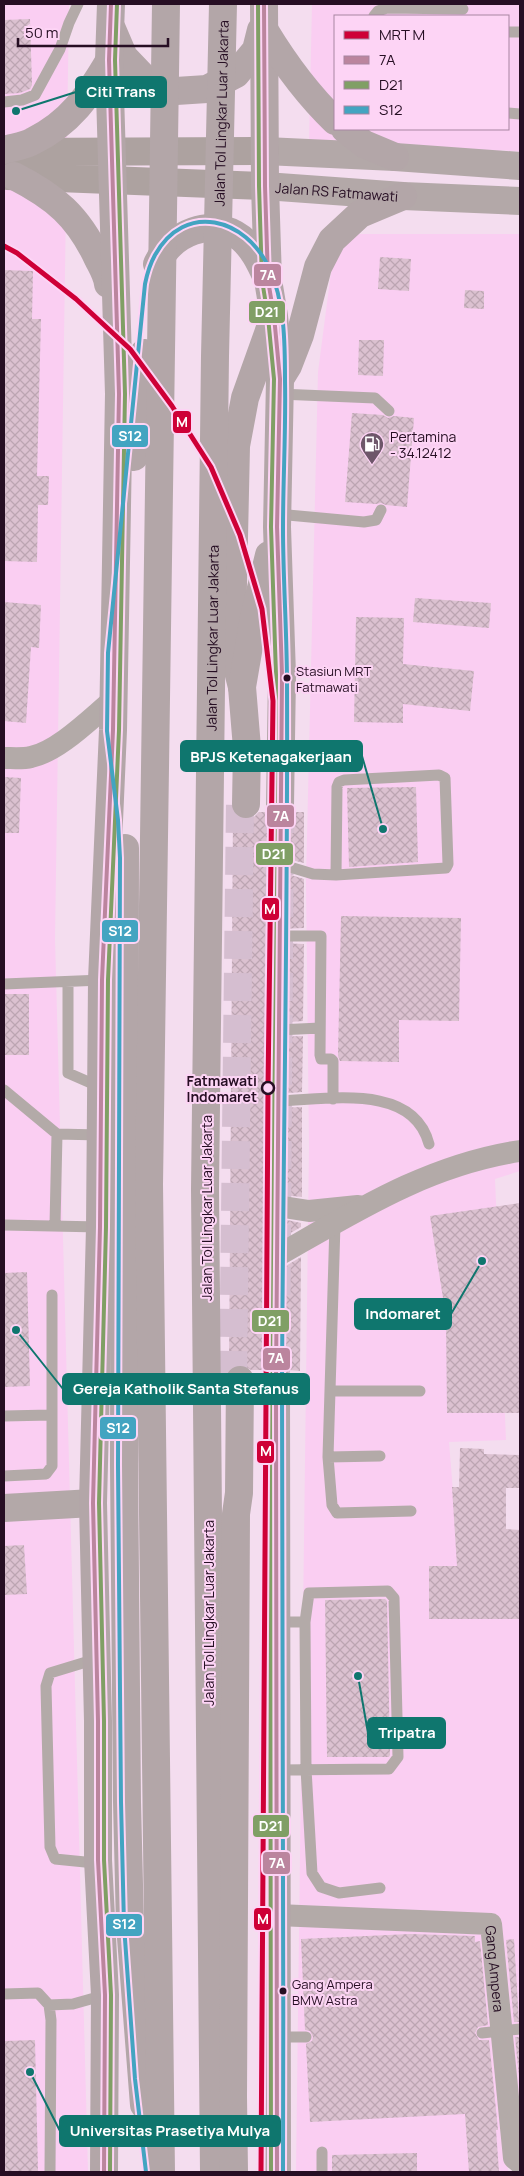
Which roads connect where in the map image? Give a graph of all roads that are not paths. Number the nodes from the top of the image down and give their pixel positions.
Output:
1 (78, 4) edge
2 (166, 4) edge
3 (223, 4) edge
4 (442, 6) edge
5 (466, 10) edge
6 (111, 14) edge
7 (375, 15) edge
8 (264, 18) edge
9 (109, 60) junction
10 (4, 102) edge
11 (334, 120) edge
12 (346, 130) edge
13 (265, 151) junction
14 (112, 153) junction
15 (395, 157) junction
16 (6, 164) edge
17 (520, 166) edge
18 (112, 180) junction
19 (265, 186) junction
20 (403, 196) junction
21 (520, 201) edge
22 (268, 280) junction
23 (274, 316) junction
24 (115, 320) junction
25 (279, 386) junction
26 (388, 410) dead end
27 (381, 510) dead end
28 (277, 520) junction
29 (114, 653) junction
30 (242, 687) junction
31 (113, 700) junction
32 (113, 730) junction
33 (4, 758) edge
34 (243, 804) tunnel mouth
35 (280, 805) tunnel mouth
36 (280, 864) dead end
37 (336, 875) junction
38 (279, 936) dead end
39 (102, 980) junction
40 (68, 982) junction
41 (4, 984) edge
42 (320, 1028) junction
43 (278, 1030) dead end
44 (4, 1090) edge
45 (333, 1099) junction
46 (278, 1101) dead end
47 (101, 1112) junction
48 (57, 1134) junction
49 (430, 1144) dead end
50 (520, 1151) edge
51 (365, 1205) junction
52 (277, 1206) dead end
53 (335, 1224) junction
54 (4, 1225) edge
55 (55, 1225) junction
56 (100, 1227) junction
57 (277, 1256) dead end
58 (52, 1295) dead end
59 (237, 1379) tunnel mouth
60 (276, 1379) tunnel mouth
61 (331, 1391) junction
62 (420, 1392) dead end
63 (51, 1415) junction
64 (4, 1416) edge
65 (380, 1456) dead end
66 (328, 1457) junction
67 (4, 1476) edge
68 (93, 1503) junction
69 (4, 1508) edge
70 (410, 1511) dead end
71 (276, 1622) junction
72 (305, 1622) junction
73 (96, 1659) junction
74 (306, 1769) junction
75 (276, 1770) junction
76 (98, 1860) junction
77 (380, 1888) dead end
78 (277, 1915) junction
79 (4, 1994) edge
80 (104, 1995) junction
81 (49, 2005) junction
82 (501, 2031) edge
83 (276, 2037) junction
84 (306, 2037) dead end
85 (516, 2132) edge
86 (322, 2152) dead end
87 (520, 2163) edge
88 (50, 2172) edge
89 (104, 2172) edge
90 (152, 2172) edge
91 (161, 2172) edge
92 (214, 2172) edge
93 (234, 2172) edge
94 (277, 2172) edge
95 (322, 2172) edge

1 - 10 lane
2 - 91 highway
3 - 92 highway, Jalan Tol Lingkar Luar Jakarta
4 - 5 lane
4 - 7 lane
6 - 8 highway
6 - 9 highway
8 - 11 highway
8 - 13 highway
9 - 14 highway
9 - 16 highway
12 - 15 highway
13 - 14 main road
13 - 15 main road
13 - 19 highway
14 - 16 main road
14 - 18 highway
15 - 17 main road
16 - 18 main road, Jalan RS Fatmawati
16 - 24 highway
18 - 19 main road, Jalan RS Fatmawati
18 - 24 highway
19 - 20 main road, Jalan RS Fatmawati
19 - 22 highway
20 - 21 main road, Jalan RS Fatmawati
20 - 25 highway
22 - 23 highway
22 - 29 highway
23 - 25 highway
23 - 30 highway
24 - 29 highway
25 - 26 lane
25 - 28 highway
27 - 28 lane
28 - 30 highway
28 - 35 highway
29 - 31 highway
30 - 34 highway
31 - 32 highway
31 - 33 street
32 - 39 highway
32 - 90 highway
36 - 37 lane
37 - 37 lane
38 - 42 lane
39 - 40 lane
39 - 47 highway
40 - 41 lane
40 - 47 lane
42 - 43 lane
42 - 45 lane
44 - 48 lane
45 - 46 lane
45 - 49 lane
47 - 48 lane
47 - 56 highway
48 - 55 lane
50 - 51 street
51 - 52 street
51 - 53 street
53 - 57 street
53 - 61 lane
54 - 55 lane
55 - 56 lane
56 - 68 highway
58 - 63 lane
59 - 93 highway
60 - 71 highway
61 - 62 lane
61 - 66 lane
63 - 64 lane
63 - 67 lane
65 - 66 lane
66 - 70 lane
68 - 69 main road
68 - 73 highway
71 - 72 lane
71 - 75 highway
72 - 74 lane
72 - 74 lane
73 - 76 highway
73 - 76 lane
74 - 75 lane
74 - 77 lane
75 - 78 highway
76 - 80 highway
78 - 82 street, Gang Ampera
78 - 83 highway
79 - 81 lane
80 - 81 lane
80 - 89 highway
81 - 88 lane
82 - 85 street, Gang Ampera
83 - 84 lane
83 - 94 highway
85 - 87 street, Gang Ampera
86 - 95 lane

